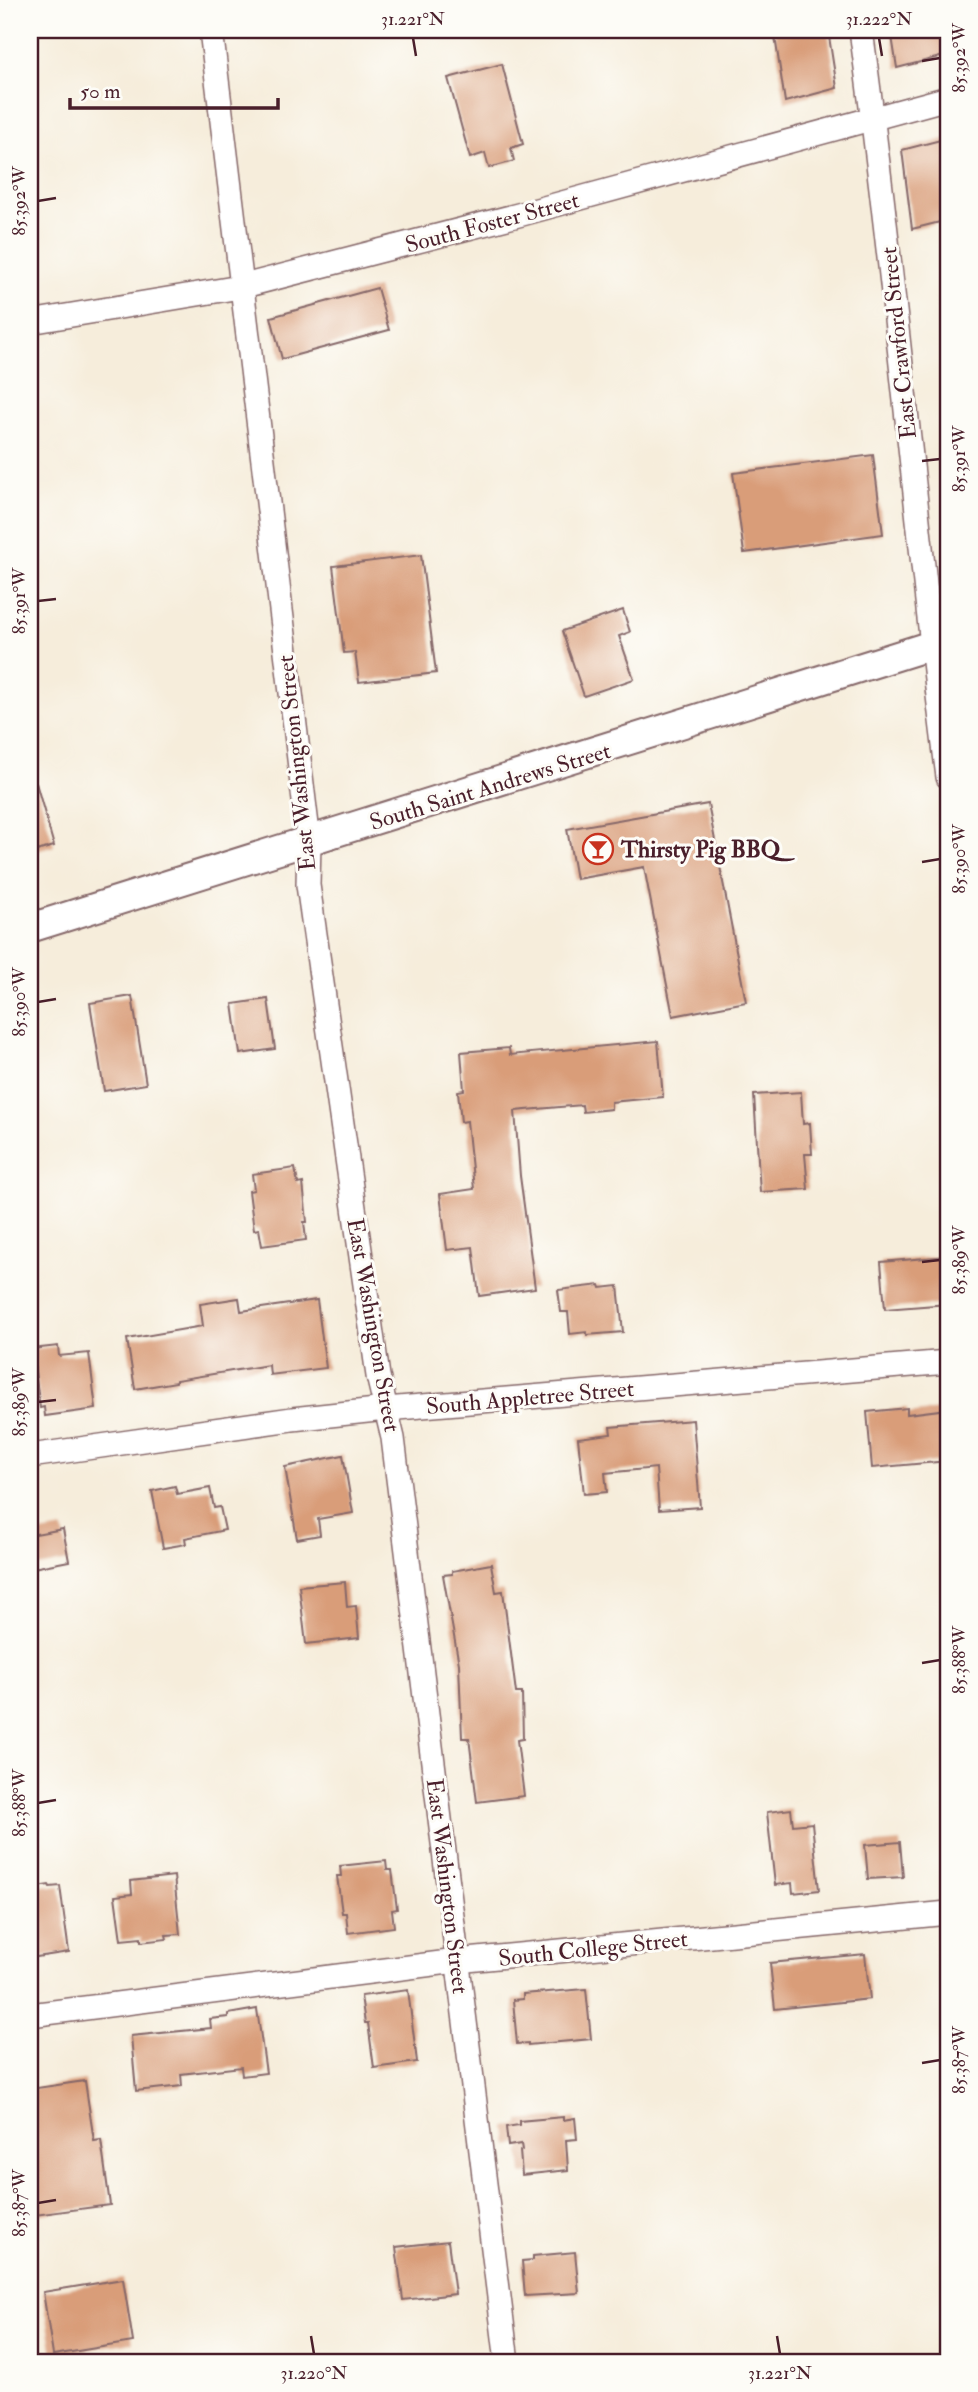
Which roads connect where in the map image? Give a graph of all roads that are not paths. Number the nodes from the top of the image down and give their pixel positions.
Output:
1 (211, 30) edge
2 (862, 30) edge
3 (948, 98) edge
4 (874, 118) junction
5 (240, 288) junction
6 (30, 322) edge
7 (940, 643) edge
8 (948, 777) edge
9 (309, 842) junction
10 (30, 928) edge
11 (948, 1362) edge
12 (386, 1409) junction
13 (30, 1456) edge
14 (948, 1913) edge
15 (457, 1961) junction
16 (30, 2015) edge
17 (507, 2362) edge

1 - 5 street, East Washington Street
2 - 4 street, East Crawford Street
3 - 4 street, South Foster Street
4 - 5 street, South Foster Street
4 - 7 street, East Crawford Street
5 - 6 street, South Foster Street
5 - 9 street, East Washington Street
7 - 8 street, East Crawford Street
7 - 9 street, South Saint Andrews Street
9 - 10 street, South Saint Andrews Street
9 - 12 street, East Washington Street
11 - 12 street, South Appletree Street
12 - 13 street, South Appletree Street
12 - 15 street, East Washington Street
14 - 15 street, South College Street
15 - 16 street, South College Street
15 - 17 street, East Washington Street

